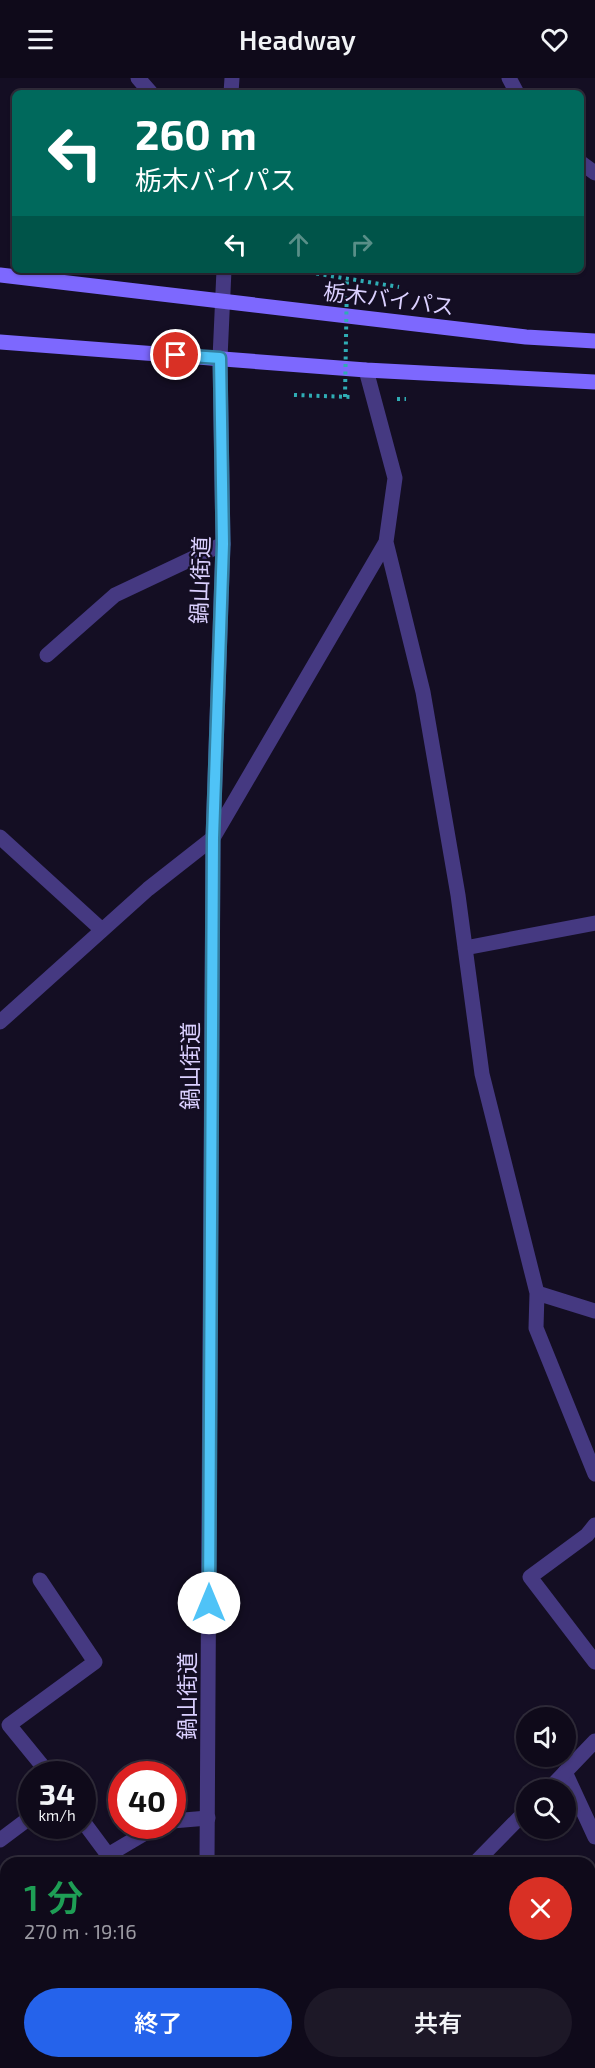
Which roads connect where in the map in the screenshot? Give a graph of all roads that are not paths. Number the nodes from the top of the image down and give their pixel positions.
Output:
1 (138, 78) edge
2 (148, 90) edge
3 (224, 273) edge
4 (0, 275) edge
5 (223, 301) junction
6 (595, 341) edge
7 (0, 342) edge
8 (220, 358) junction
9 (366, 370) junction
10 (595, 382) edge
11 (386, 542) junction
12 (223, 544) junction
13 (47, 655) dead end
14 (0, 837) edge
15 (213, 838) junction
16 (595, 923) edge
17 (102, 930) junction
18 (465, 948) junction
19 (0, 1022) edge
20 (537, 1293) junction
21 (595, 1311) edge
22 (595, 1474) edge
23 (595, 1525) edge
24 (40, 1580) dead end
25 (595, 1662) edge
26 (595, 1741) edge
27 (38, 1761) edge
28 (565, 1772) junction
29 (558, 1779) edge
30 (208, 1818) junction
31 (186, 1820) edge
32 (516, 1821) edge
33 (18, 1826) edge
34 (595, 1837) edge
35 (96, 1839) edge
36 (135, 1839) edge
37 (0, 1840) edge
38 (207, 1857) edge
39 (481, 1857) edge

1 - 2 street
3 - 5 street, 鍋山街道
4 - 5 main road, 栃木バイパス
5 - 6 main road, 栃木バイパス
5 - 8 street, 鍋山街道
7 - 8 main road
8 - 9 main road
8 - 12 street, 鍋山街道
9 - 10 main road
9 - 11 street
11 - 15 street
11 - 18 street
12 - 13 street
12 - 15 street, 鍋山街道
14 - 17 street
15 - 17 street
15 - 30 street, 鍋山街道
16 - 18 street
17 - 19 street
18 - 20 street
20 - 21 street
20 - 22 street
23 - 25 street
24 - 27 street
26 - 28 street
28 - 29 street
28 - 34 street
30 - 31 street
30 - 38 street, 鍋山街道
32 - 39 street
33 - 37 street
35 - 36 street

